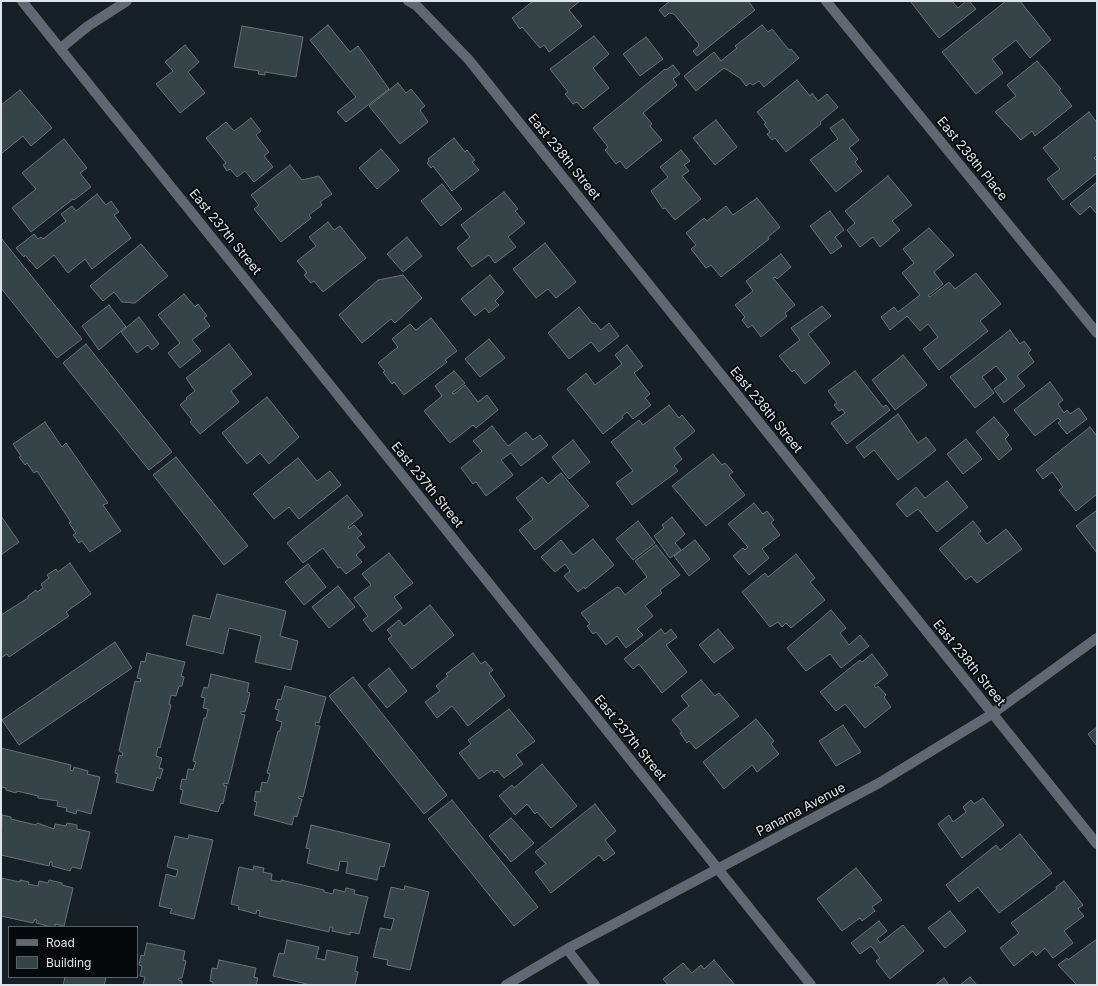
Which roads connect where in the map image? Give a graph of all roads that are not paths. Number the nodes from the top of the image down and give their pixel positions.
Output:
1 (22, 1) edge
2 (127, 1) edge
3 (408, 1) edge
4 (826, 1) edge
5 (61, 48) junction
6 (1097, 333) edge
7 (1097, 638) edge
8 (992, 714) junction
9 (1097, 844) edge
10 (718, 870) junction
11 (567, 949) junction
12 (506, 985) edge
13 (595, 985) edge
14 (811, 985) edge

1 - 5 street, East 237th Street
2 - 5 street
3 - 8 street, East 238th Street
4 - 6 street, East 238th Place
5 - 10 street, East 237th Street
7 - 8 street, Panama Avenue
8 - 9 street, East 238th Street
8 - 10 street, Panama Avenue
10 - 11 street, Panama Avenue
10 - 14 street, East 237th Street
11 - 12 street, Panama Avenue
11 - 13 street

